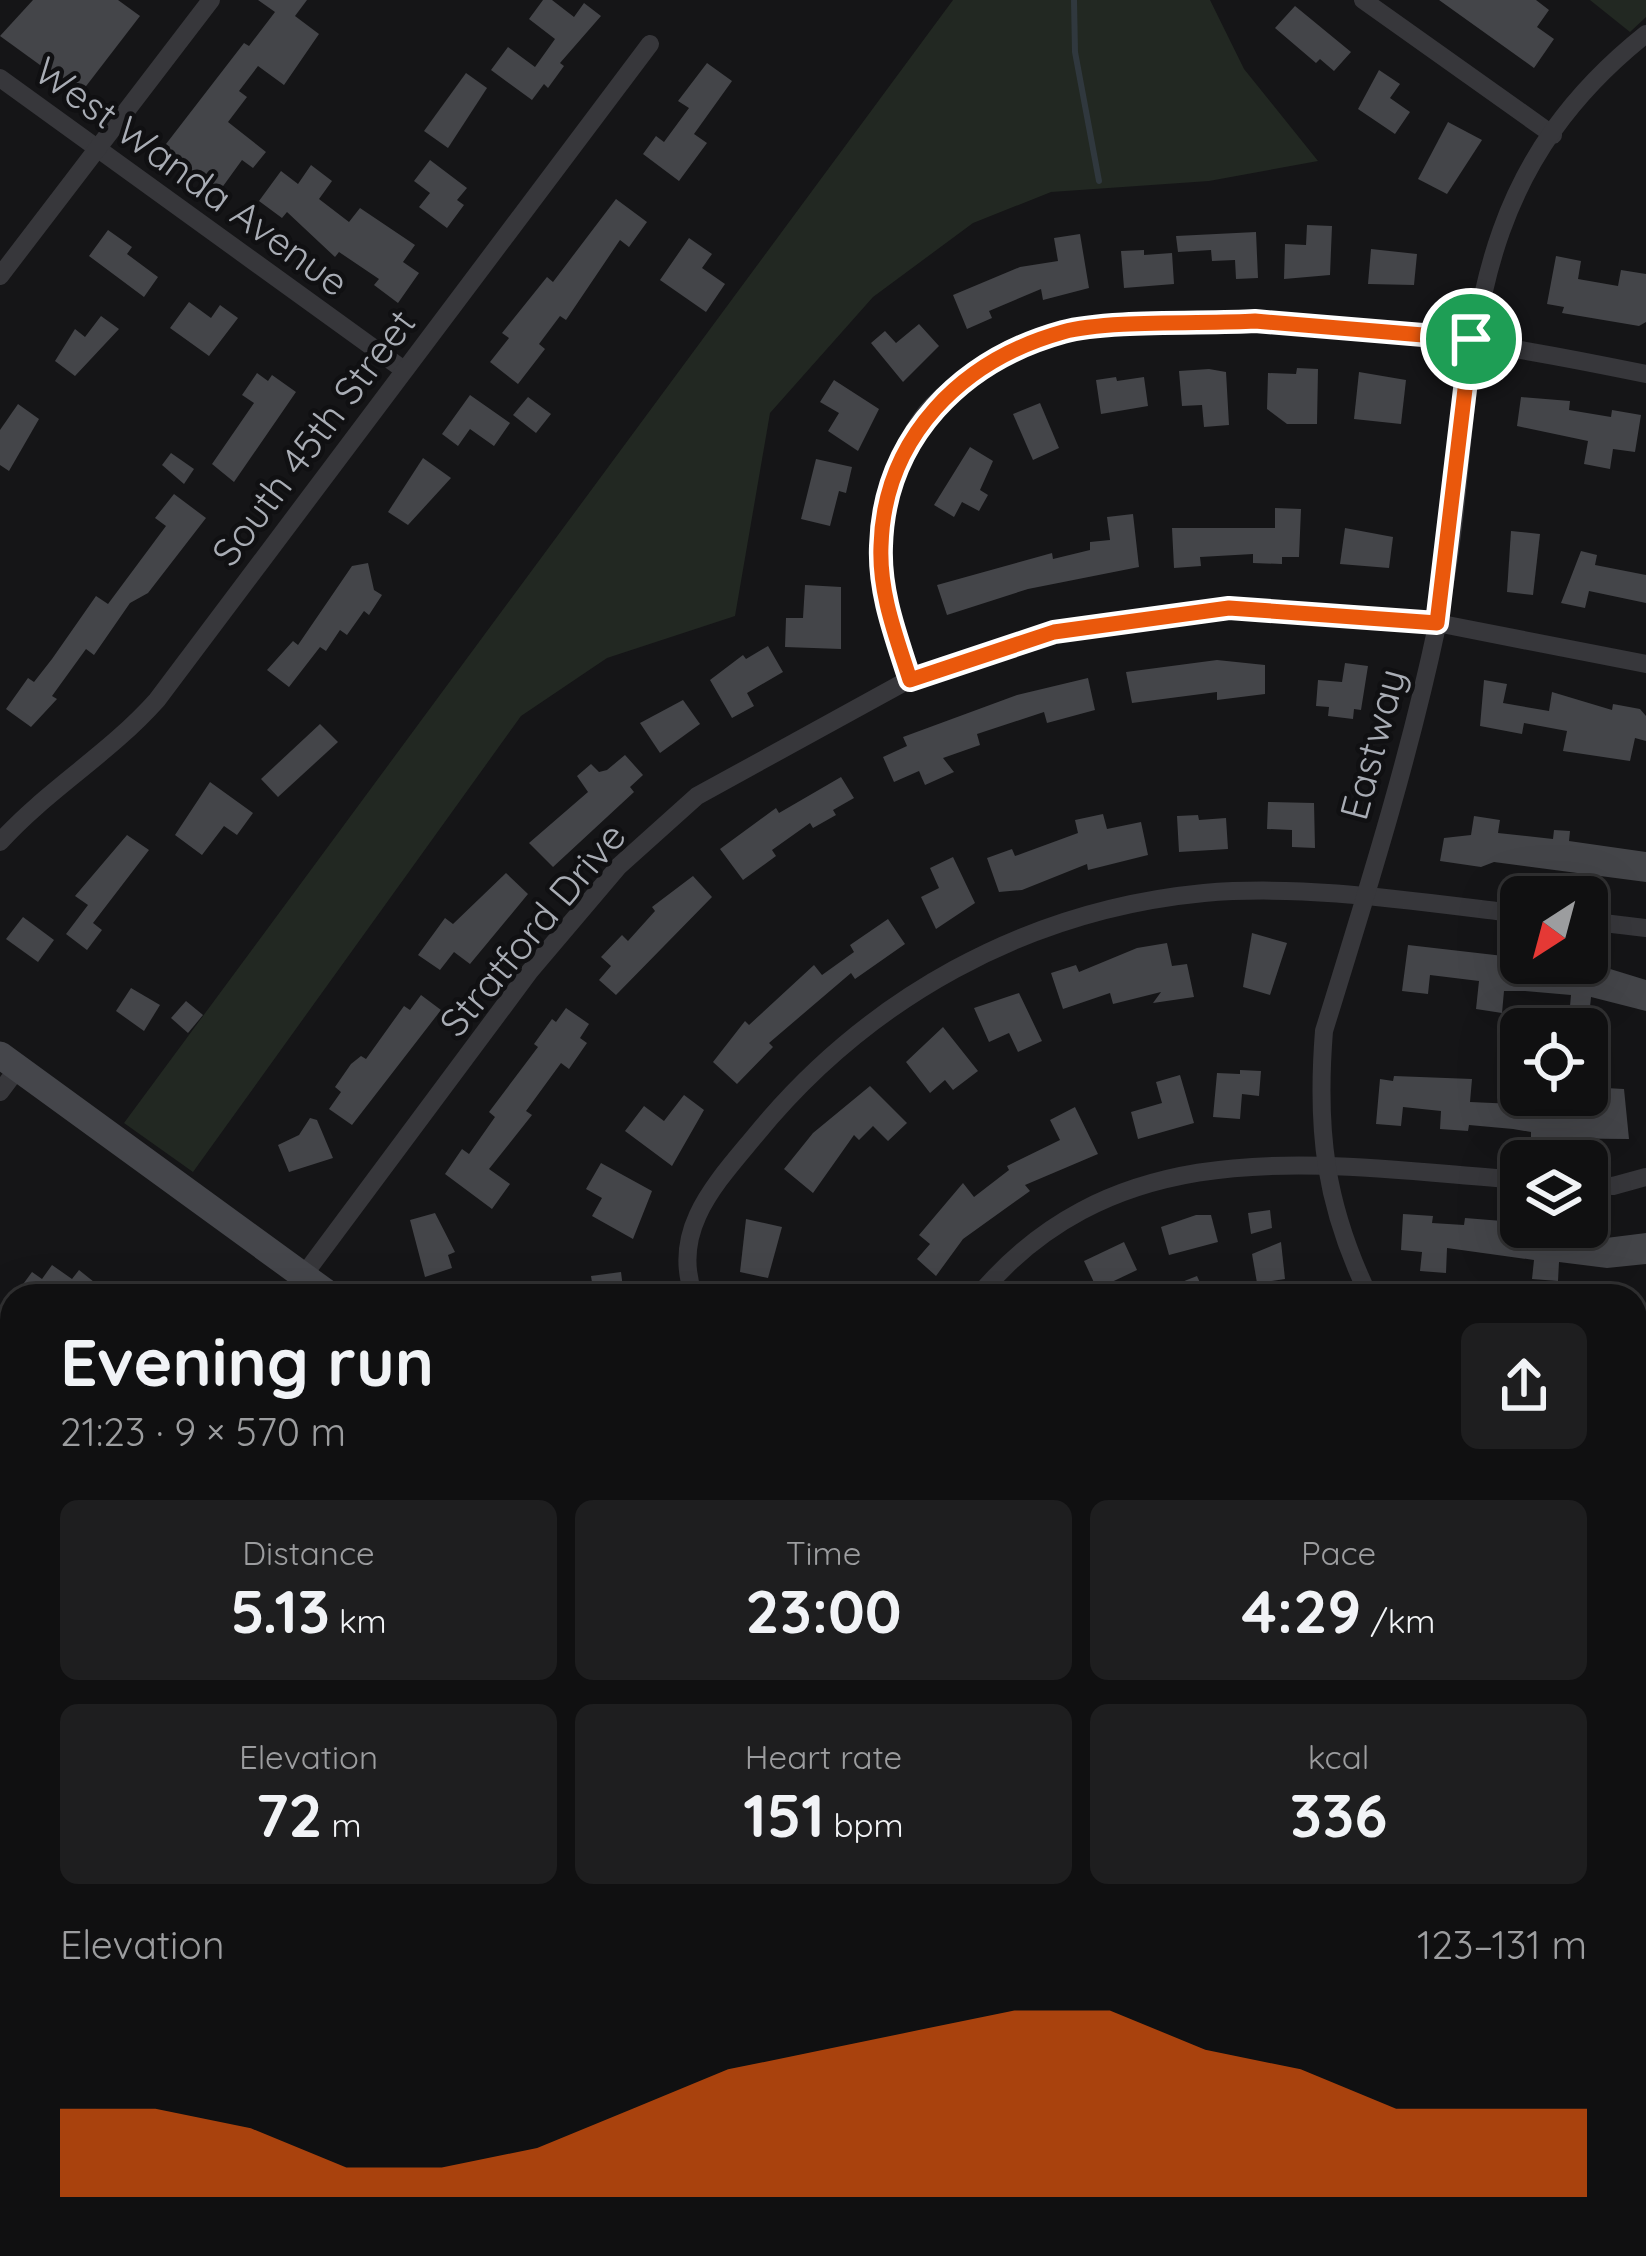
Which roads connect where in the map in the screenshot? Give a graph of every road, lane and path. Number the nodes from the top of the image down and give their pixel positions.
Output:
1 (211, 0) edge
2 (1364, 0) edge
3 (1646, 34) edge
4 (650, 44) dead end
5 (0, 78) edge
6 (1553, 135) junction
7 (97, 149) junction
8 (0, 276) edge
9 (1471, 339) junction
10 (404, 370) junction
11 (1646, 374) edge
12 (1437, 623) junction
13 (1646, 664) edge
14 (910, 680) junction
15 (0, 842) edge
16 (1366, 897) junction
17 (1500, 912) edge
18 (1608, 923) edge
19 (1646, 928) edge
20 (9, 1061) edge
21 (0, 1092) edge
22 (1325, 1167) junction
23 (1646, 1177) edge
24 (1500, 1179) edge
25 (1608, 1186) edge
26 (304, 1276) junction
27 (315, 1284) edge
28 (690, 1284) edge
29 (990, 1284) edge
30 (1363, 1284) edge

1 - 7 street
2 - 6 street
3 - 6 street, Eastway
4 - 10 street, South 45th Street
5 - 7 street, West Wanda Avenue
6 - 9 street, Eastway
7 - 8 street
7 - 10 street, West Wanda Avenue
9 - 11 street
9 - 12 street, Eastway
9 - 14 street
10 - 15 street, South 45th Street
12 - 13 street, Stratford Drive
12 - 14 street, Stratford Drive
12 - 16 street, Eastway
14 - 26 street, Stratford Drive
16 - 17 street
16 - 22 street, Eastway
16 - 28 street
18 - 19 street
20 - 21 street
20 - 26 street
22 - 24 street
22 - 29 street
22 - 30 street, Eastway
23 - 25 street
26 - 27 street

